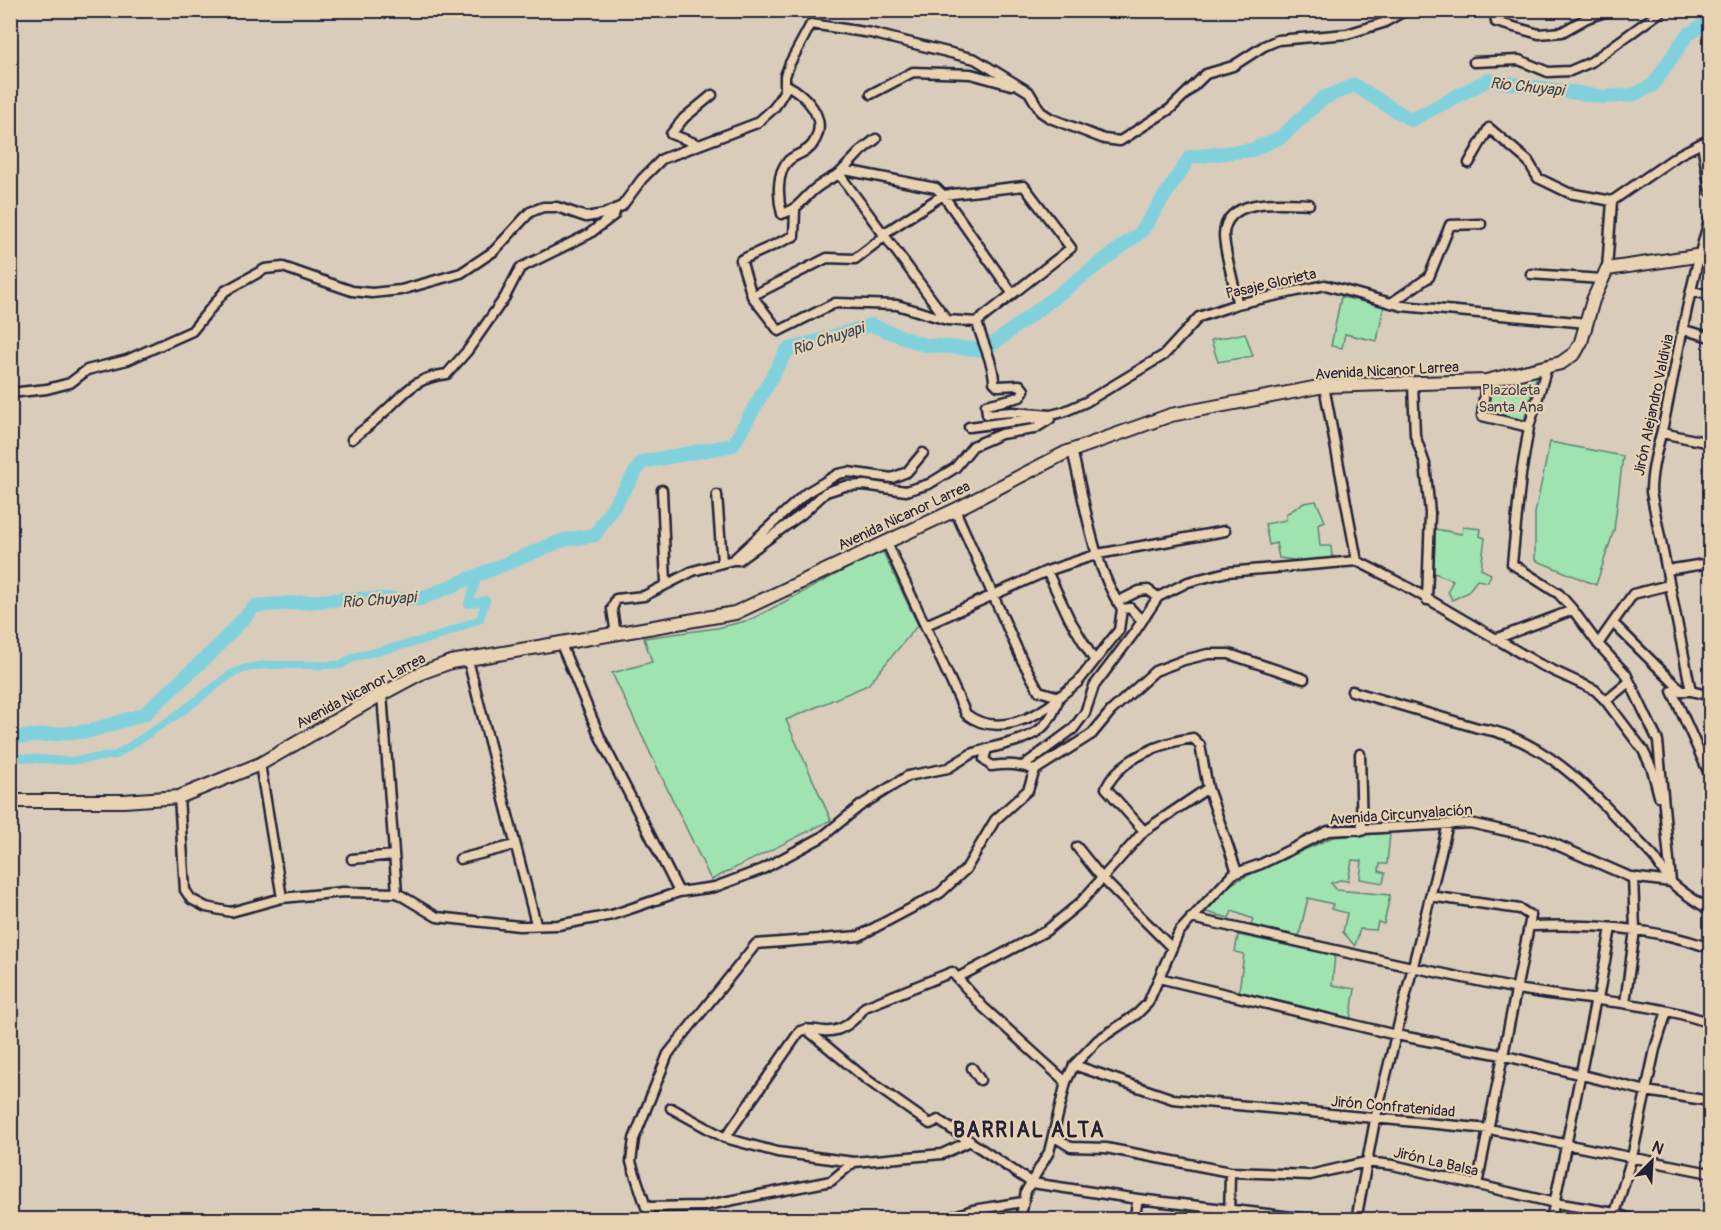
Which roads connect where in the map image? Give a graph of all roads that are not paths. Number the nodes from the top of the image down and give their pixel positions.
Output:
1 (1406, 10) edge
2 (1495, 10) edge
3 (1610, 10) edge
4 (1663, 10) edge
5 (1474, 62) dead end
6 (785, 84) junction
7 (1020, 87) junction
8 (871, 94) dead end
9 (712, 95) dead end
10 (876, 140) dead end
11 (1706, 141) edge
12 (697, 144) junction
13 (1468, 163) dead end
14 (839, 174) junction
15 (1710, 191) edge
16 (944, 195) junction
17 (1612, 201) junction
18 (1309, 204) dead end
19 (616, 208) junction
20 (795, 210) junction
21 (1710, 218) edge
22 (1480, 224) dead end
23 (884, 235) junction
24 (1705, 255) edge
25 (1531, 274) dead end
26 (1604, 274) junction
27 (1691, 291) junction
28 (1012, 293) junction
29 (1710, 295) edge
30 (752, 296) junction
31 (1391, 303) junction
32 (1237, 304) junction
33 (947, 320) junction
34 (976, 322) junction
35 (1587, 323) junction
36 (1684, 330) junction
37 (1710, 337) edge
38 (1547, 367) junction
39 (1486, 381) junction
40 (1413, 384) junction
41 (1324, 387) junction
42 (10, 393) edge
43 (1051, 415) junction
44 (969, 427) dead end
45 (1529, 427) junction
46 (1662, 433) junction
47 (352, 439) dead end
48 (1710, 443) edge
49 (1072, 450) junction
50 (923, 453) dead end
51 (662, 490) dead end
52 (717, 495) dead end
53 (955, 510) junction
54 (1225, 531) dead end
55 (886, 540) junction
56 (1098, 554) junction
57 (733, 560) junction
58 (1357, 561) junction
59 (722, 562) junction
60 (1710, 563) edge
61 (1667, 570) junction
62 (1047, 571) junction
63 (666, 583) junction
64 (1669, 585) junction
65 (993, 594) junction
66 (1158, 597) junction
67 (1427, 600) junction
68 (1120, 605) junction
69 (1573, 610) junction
70 (1142, 621) junction
71 (1613, 622) junction
72 (926, 625) junction
73 (616, 634) junction
74 (1495, 639) junction
75 (561, 642) junction
76 (1598, 644) junction
77 (468, 660) junction
78 (1094, 660) junction
79 (1304, 679) dead end
80 (1629, 682) junction
81 (1352, 692) dead end
82 (1691, 692) junction
83 (382, 694) junction
84 (1710, 696) edge
85 (1059, 697) junction
86 (1606, 701) junction
87 (987, 749) junction
88 (1360, 754) dead end
89 (260, 764) junction
90 (1023, 766) junction
91 (1035, 770) junction
92 (1710, 776) edge
93 (1208, 788) junction
94 (178, 797) junction
95 (10, 801) edge
96 (1448, 824) junction
97 (1666, 825) junction
98 (1144, 831) junction
99 (1362, 831) junction
100 (515, 845) junction
101 (1077, 847) dead end
102 (394, 855) junction
103 (460, 858) dead end
104 (352, 859) dead end
105 (1237, 872) junction
106 (1633, 877) junction
107 (1102, 878) junction
108 (1671, 882) junction
109 (679, 892) junction
110 (397, 893) junction
111 (1430, 896) junction
112 (282, 898) junction
113 (1710, 910) edge
114 (1191, 918) junction
115 (536, 924) junction
116 (1530, 926) junction
117 (1611, 928) junction
118 (1635, 930) junction
119 (1171, 947) junction
120 (1710, 948) edge
121 (1412, 967) junction
122 (957, 978) junction
123 (1159, 978) junction
124 (1516, 989) junction
125 (1597, 998) junction
126 (1625, 1003) junction
127 (1667, 1011) junction
128 (1710, 1023) edge
129 (806, 1029) junction
130 (1396, 1035) junction
131 (1502, 1055) junction
132 (1074, 1065) junction
133 (972, 1068) dead end
134 (1581, 1076) junction
135 (980, 1080) dead end
136 (1066, 1082) junction
137 (1646, 1091) junction
138 (1710, 1101) edge
139 (671, 1108) dead end
140 (1375, 1119) junction
141 (1489, 1129) junction
142 (1053, 1136) junction
143 (725, 1138) junction
144 (970, 1141) junction
145 (1566, 1144) junction
146 (1632, 1157) junction
147 (854, 1162) junction
148 (1366, 1162) junction
149 (1230, 1172) junction
150 (1710, 1173) edge
151 (1032, 1183) junction
152 (1477, 1185) junction
153 (1138, 1199) junction
154 (1023, 1202) junction
155 (1555, 1203) junction
156 (646, 1207) junction
157 (1230, 1209) junction
158 (1614, 1216) edge
159 (654, 1220) edge
160 (943, 1220) edge
161 (1020, 1220) edge
162 (1134, 1220) edge
163 (1229, 1220) edge
164 (1319, 1220) edge
165 (1356, 1220) edge
166 (1551, 1220) edge
167 (1633, 1220) edge

1 - 7 street
2 - 3 street
4 - 5 street
6 - 7 street
6 - 12 street
6 - 20 street
7 - 8 street
9 - 12 street
10 - 14 street
11 - 15 street
11 - 17 street
12 - 19 street
13 - 17 street
14 - 16 street
14 - 20 street
14 - 23 street
16 - 23 street
16 - 28 street
16 - 28 street
17 - 26 street
18 - 32 street
19 - 42 street
19 - 47 street
20 - 30 street
21 - 24 street, Jirón Alejandro Valdivia
22 - 31 street
23 - 30 street
23 - 33 street
24 - 26 main road
24 - 27 street, Jirón Alejandro Valdivia
25 - 26 street
26 - 35 main road, Avenida Nicanor Larrea
27 - 29 street
27 - 36 street, Jirón Alejandro Valdivia
28 - 34 street
30 - 33 street
31 - 32 street, Pasaje Glorieta
31 - 35 street, Pasaje Glorieta
32 - 43 street, Pasaje Glorieta
33 - 34 street
34 - 43 street
35 - 38 main road, Avenida Nicanor Larrea
36 - 37 street
36 - 46 street, Jirón Alejandro Valdivia
38 - 39 main road, Avenida Nicanor Larrea
38 - 45 street
39 - 40 main road, Avenida Nicanor Larrea
39 - 45 street
40 - 41 main road, Avenida Nicanor Larrea
40 - 67 street
41 - 49 main road, Avenida Nicanor Larrea
41 - 58 street
43 - 44 street
43 - 57 street
45 - 69 street
46 - 48 street
46 - 61 street, Jirón Alejandro Valdivia
49 - 53 main road, Avenida Nicanor Larrea
49 - 56 street
50 - 57 street
51 - 63 street
52 - 59 street
53 - 55 main road, Avenida Nicanor Larrea
53 - 65 street
54 - 56 street
55 - 72 street
55 - 73 main road, Avenida Nicanor Larrea
56 - 62 street
56 - 68 street
57 - 59 street
58 - 66 street
58 - 67 street
59 - 63 street
60 - 61 street
61 - 64 street, Jirón Alejandro Valdivia
62 - 65 street
62 - 78 street
63 - 73 street
64 - 71 street
64 - 82 street, Jirón Alejandro Valdivia
65 - 72 street
65 - 85 street
66 - 68 street
66 - 70 street
67 - 74 street
68 - 70 street
68 - 78 street
69 - 74 street
69 - 76 street
70 - 90 street
71 - 76 street
71 - 82 street
72 - 85 street
73 - 75 main road, Avenida Nicanor Larrea
74 - 86 street
75 - 77 main road, Avenida Nicanor Larrea
75 - 109 street
76 - 80 street
77 - 83 main road, Avenida Nicanor Larrea
77 - 100 street
78 - 85 street
79 - 91 street
80 - 86 street
80 - 97 street
81 - 108 street
82 - 84 street
82 - 92 street, Jirón Alejandro Valdivia
83 - 89 main road, Avenida Nicanor Larrea
83 - 102 street
85 - 87 street
86 - 97 street
87 - 90 street
87 - 109 street
88 - 99 street
89 - 94 main road, Avenida Nicanor Larrea
89 - 112 street
90 - 91 street
91 - 156 street
93 - 98 street
93 - 98 street
93 - 105 street
94 - 95 main road, Avenida Nicanor Larrea
94 - 112 street
96 - 99 street, Avenida Circunvalación
96 - 106 street, Avenida Circunvalación
96 - 111 street
97 - 108 street
98 - 107 street
99 - 105 street, Avenida Circunvalación
100 - 103 street
100 - 115 street
101 - 107 street
102 - 104 street
102 - 110 street
105 - 114 street, Avenida Circunvalación
106 - 108 street, Avenida Circunvalación
106 - 118 street
107 - 119 street
107 - 122 street
108 - 113 street
109 - 115 street
110 - 112 street
110 - 115 street
111 - 116 street
111 - 121 street
114 - 119 street, Avenida Circunvalación
114 - 121 street
116 - 117 street
116 - 124 street
117 - 118 street
117 - 125 street
118 - 120 street
118 - 126 street
119 - 123 street, Avenida Circunvalación
121 - 124 street
121 - 130 street
122 - 129 street
122 - 136 street
123 - 130 street
123 - 132 street, Avenida Circunvalación
124 - 125 street
124 - 131 street
125 - 126 street
125 - 134 street
126 - 127 street
127 - 128 street
127 - 137 street
129 - 143 street
129 - 144 street
130 - 131 street
130 - 140 street
131 - 134 street
131 - 141 street
132 - 136 street, Avenida Circunvalación
132 - 140 street, Jirón Confratenidad
133 - 135 street
134 - 137 street
134 - 145 street
136 - 142 street, Avenida Circunvalación
137 - 138 street
137 - 146 street
139 - 143 street
140 - 141 street, Jirón Confratenidad
140 - 148 street
141 - 145 street, Jirón Confratenidad
141 - 152 street
142 - 149 street, Jirón La Balsa
142 - 151 street, Avenida Circunvalación
143 - 147 street
144 - 147 street
144 - 151 street
145 - 146 street, Jirón Confratenidad
145 - 155 street
146 - 150 street, Jirón Confratenidad
146 - 158 street
147 - 156 street
148 - 149 street, Jirón La Balsa
148 - 152 street, Jirón La Balsa
148 - 165 street
149 - 157 street
151 - 153 street
151 - 154 street, Avenida Circunvalación
152 - 155 street, Jirón La Balsa
153 - 157 street
153 - 162 street
154 - 160 street
154 - 161 street, Avenida Circunvalación
155 - 158 street, Jirón La Balsa
155 - 166 street
156 - 159 street
157 - 163 street
157 - 164 street
158 - 167 street, Jirón La Balsa

